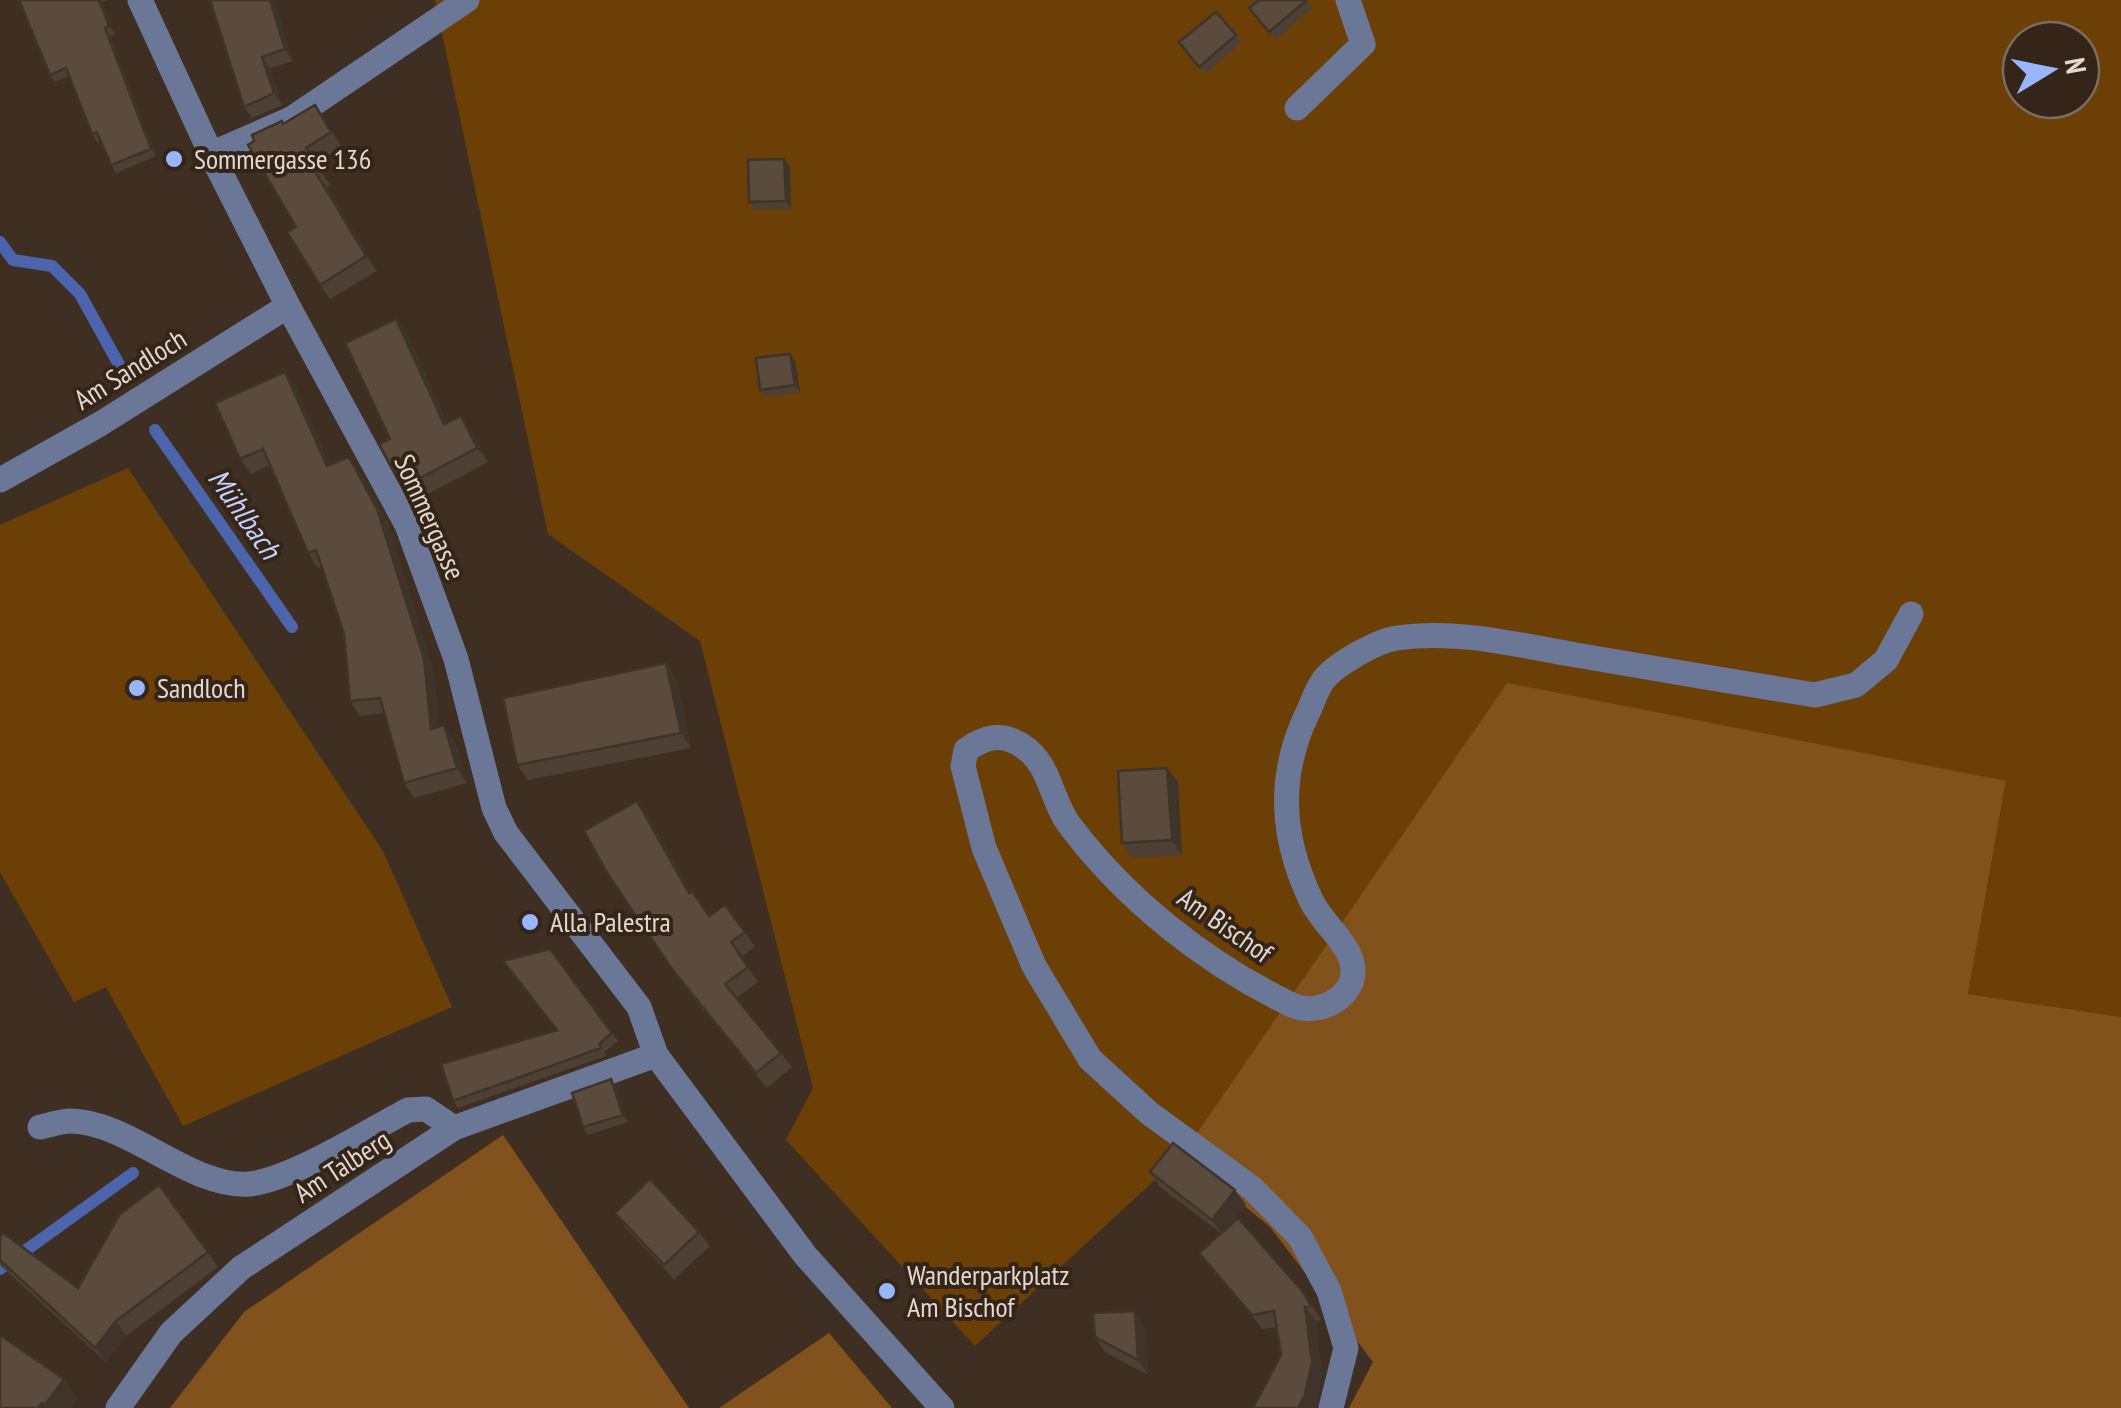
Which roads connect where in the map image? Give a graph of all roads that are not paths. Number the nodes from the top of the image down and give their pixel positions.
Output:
1 (140, 0) edge
2 (467, 0) edge
3 (1348, 0) edge
4 (1297, 108) dead end
5 (211, 154) junction
6 (288, 306) junction
7 (0, 480) edge
8 (1911, 614) dead end
9 (656, 1056) junction
10 (40, 1127) dead end
11 (454, 1128) junction
12 (118, 1408) edge
13 (942, 1408) edge
14 (1332, 1408) edge

1 - 5 street, Sommergasse
2 - 5 street
3 - 4 street
5 - 6 street, Sommergasse
6 - 7 street, Am Sandloch
6 - 9 street, Sommergasse
8 - 14 street, Am Bischof
9 - 11 street, Am Talberg
9 - 13 street
10 - 11 street
11 - 12 street, Am Talberg

